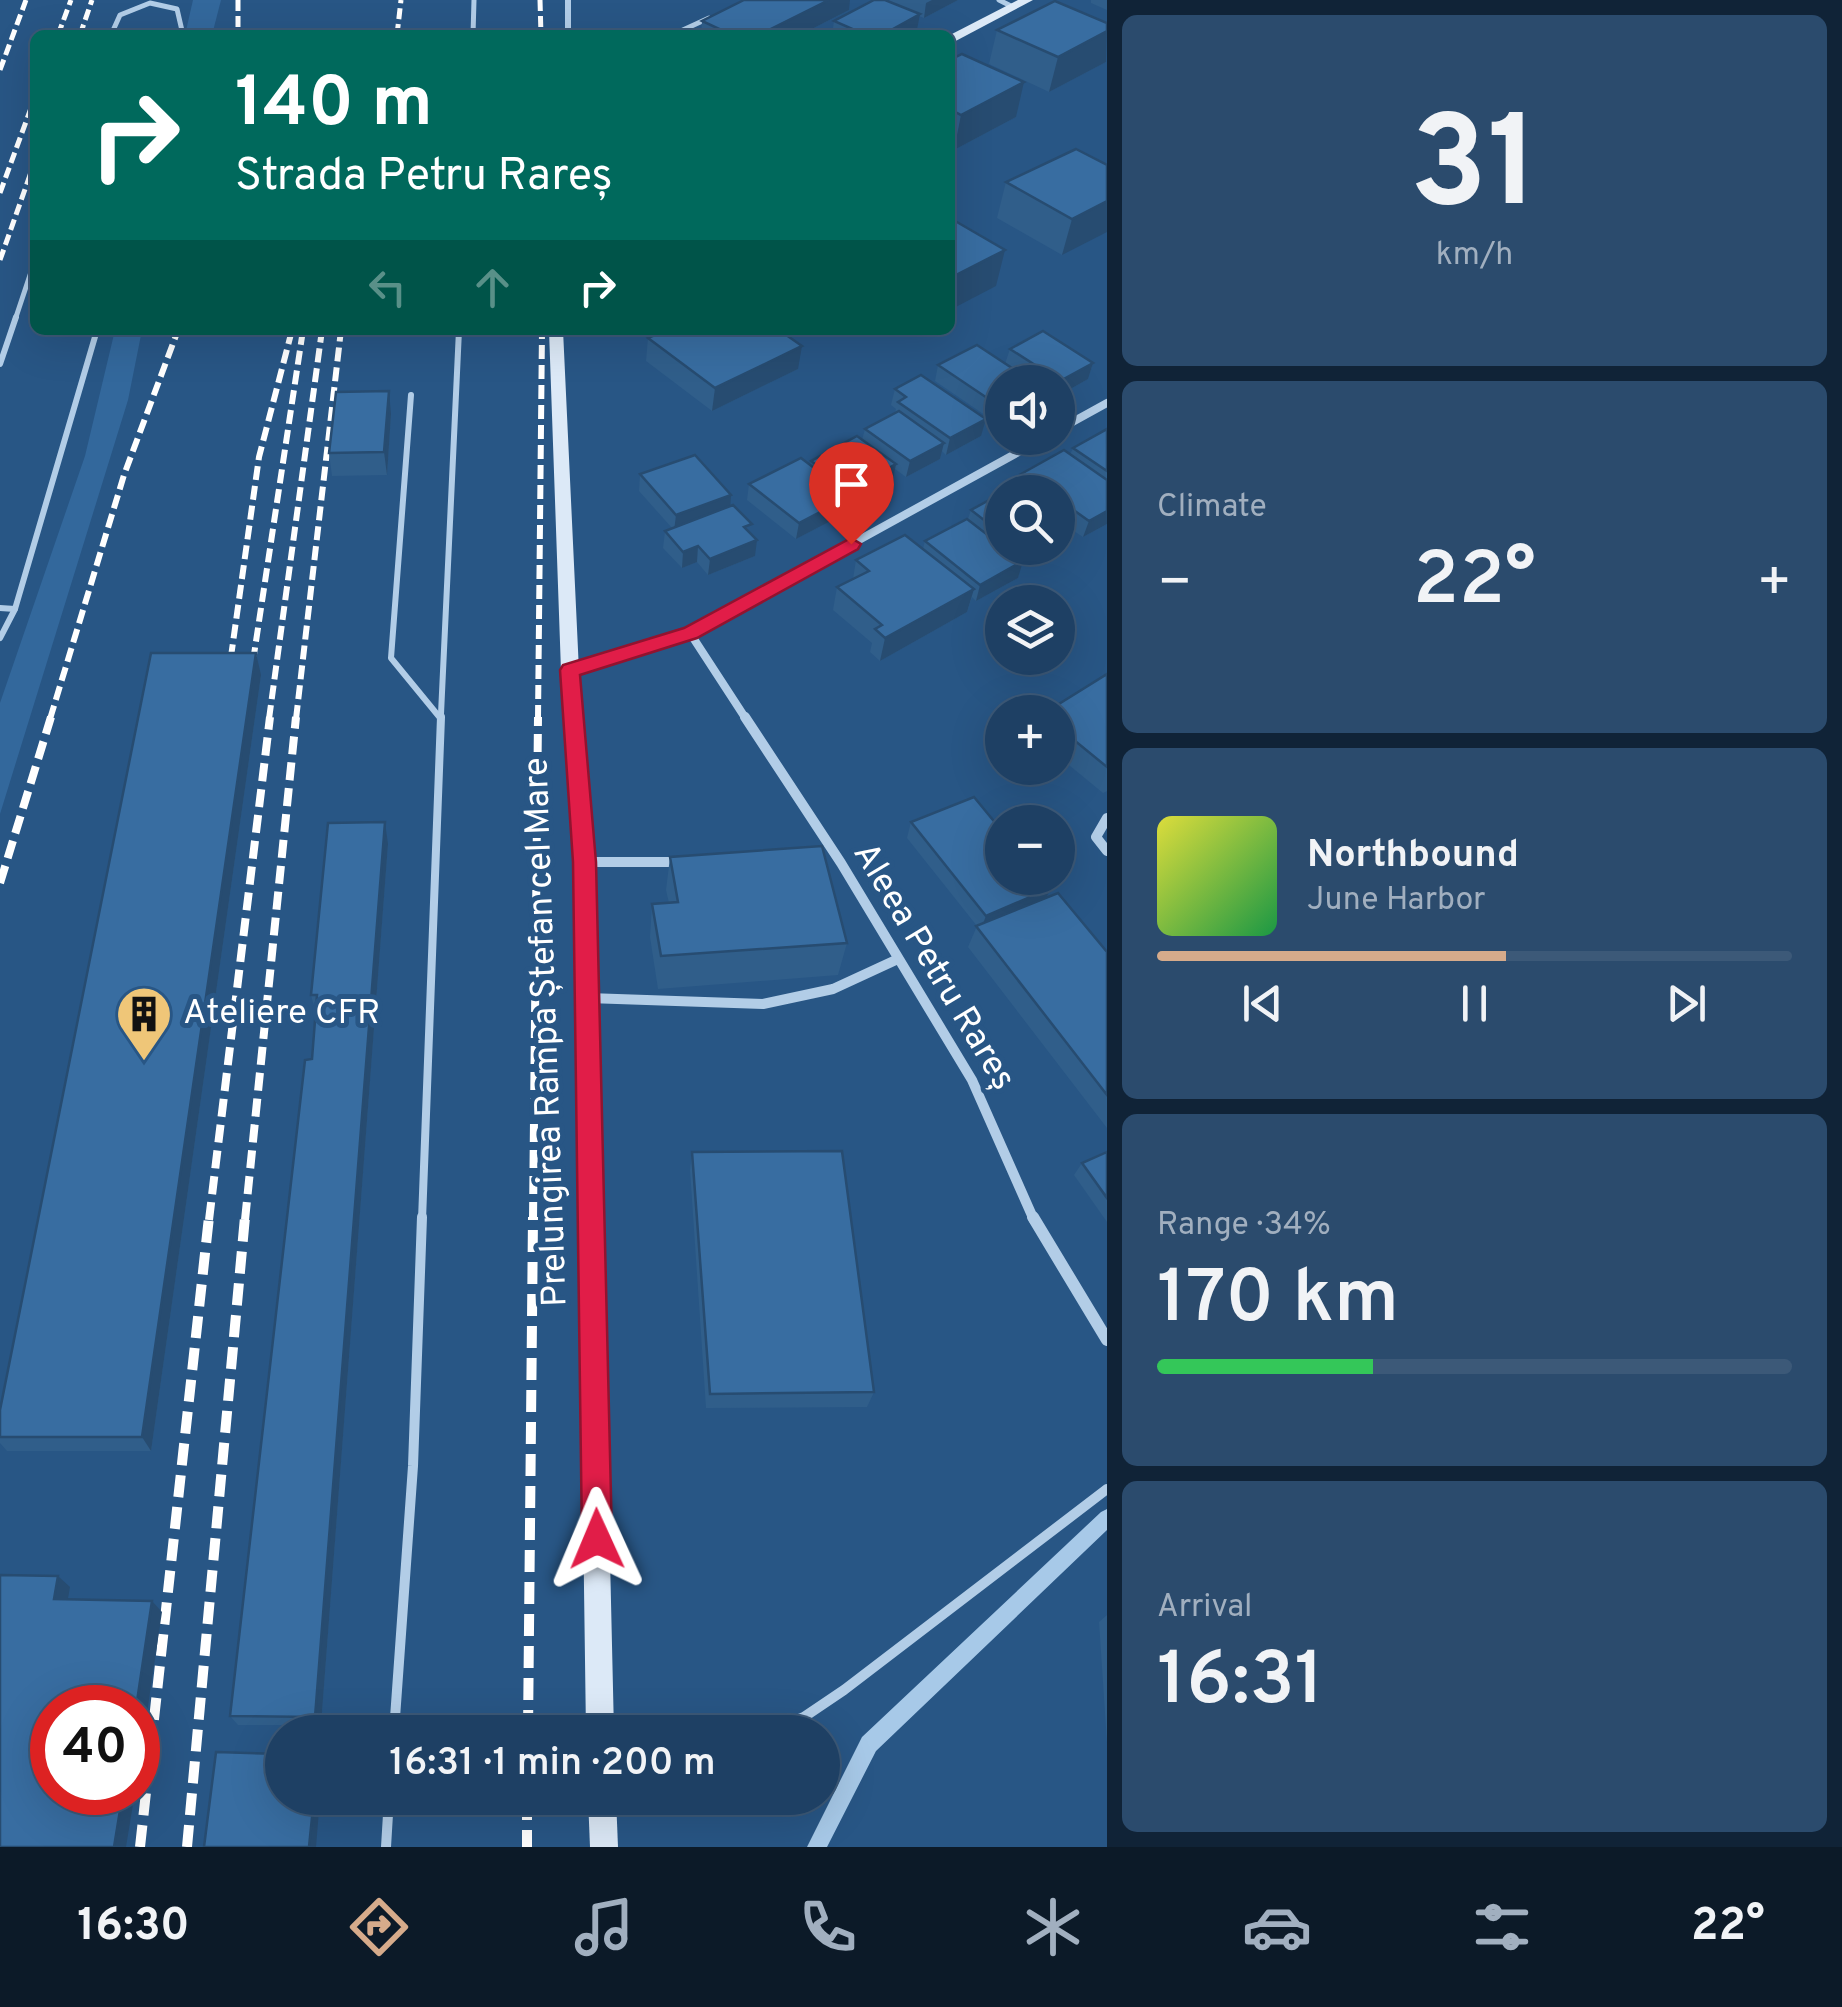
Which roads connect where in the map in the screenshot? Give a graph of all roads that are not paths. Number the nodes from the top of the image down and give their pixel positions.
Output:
1 (474, 0) edge
2 (568, 0) edge
3 (999, 0) edge
4 (1027, 0) edge
5 (1014, 7) junction
6 (718, 14) edge
7 (112, 30) edge
8 (181, 30) edge
9 (473, 30) edge
10 (568, 30) edge
11 (683, 30) edge
12 (955, 37) edge
13 (30, 275) edge
14 (96, 335) edge
15 (459, 335) edge
16 (556, 335) edge
17 (0, 364) edge
18 (410, 395) dead end
19 (1107, 403) edge
20 (1075, 421) edge
21 (1013, 455) edge
22 (0, 608) edge
23 (16, 609) junction
24 (690, 633) junction
25 (0, 638) edge
26 (570, 670) junction
27 (441, 714) junction
28 (1107, 818) edge
29 (1107, 851) edge
30 (584, 862) junction
31 (683, 862) edge
32 (821, 863) edge
33 (841, 864) junction
34 (898, 959) junction
35 (587, 998) junction
36 (1107, 1340) edge
37 (1107, 1489) edge
38 (395, 1715) edge
39 (600, 1715) edge
40 (807, 1715) edge
41 (388, 1815) edge
42 (603, 1815) edge
43 (386, 1847) edge
44 (604, 1847) edge

1 - 9 lane
2 - 10 street
3 - 5 lane
4 - 5 street
5 - 12 street
6 - 11 lane
7 - 8 lane
13 - 17 lane
14 - 23 lane
15 - 27 lane
16 - 26 street, Prelungirea Rampa Ștefan cel Mare
18 - 27 lane
19 - 20 street
21 - 24 street
22 - 23 lane
23 - 25 lane
24 - 26 street
24 - 33 street, Aleea Petru Rareș
26 - 30 street, Prelungirea Rampa Ștefan cel Mare
27 - 38 lane
28 - 29 street
30 - 31 street
30 - 35 street, Prelungirea Rampa Ștefan cel Mare
32 - 33 street
33 - 34 street, Aleea Petru Rareș
34 - 35 street
34 - 36 street, Aleea Petru Rareș
35 - 39 street, Prelungirea Rampa Ștefan cel Mare
37 - 40 lane
41 - 43 lane
42 - 44 street

